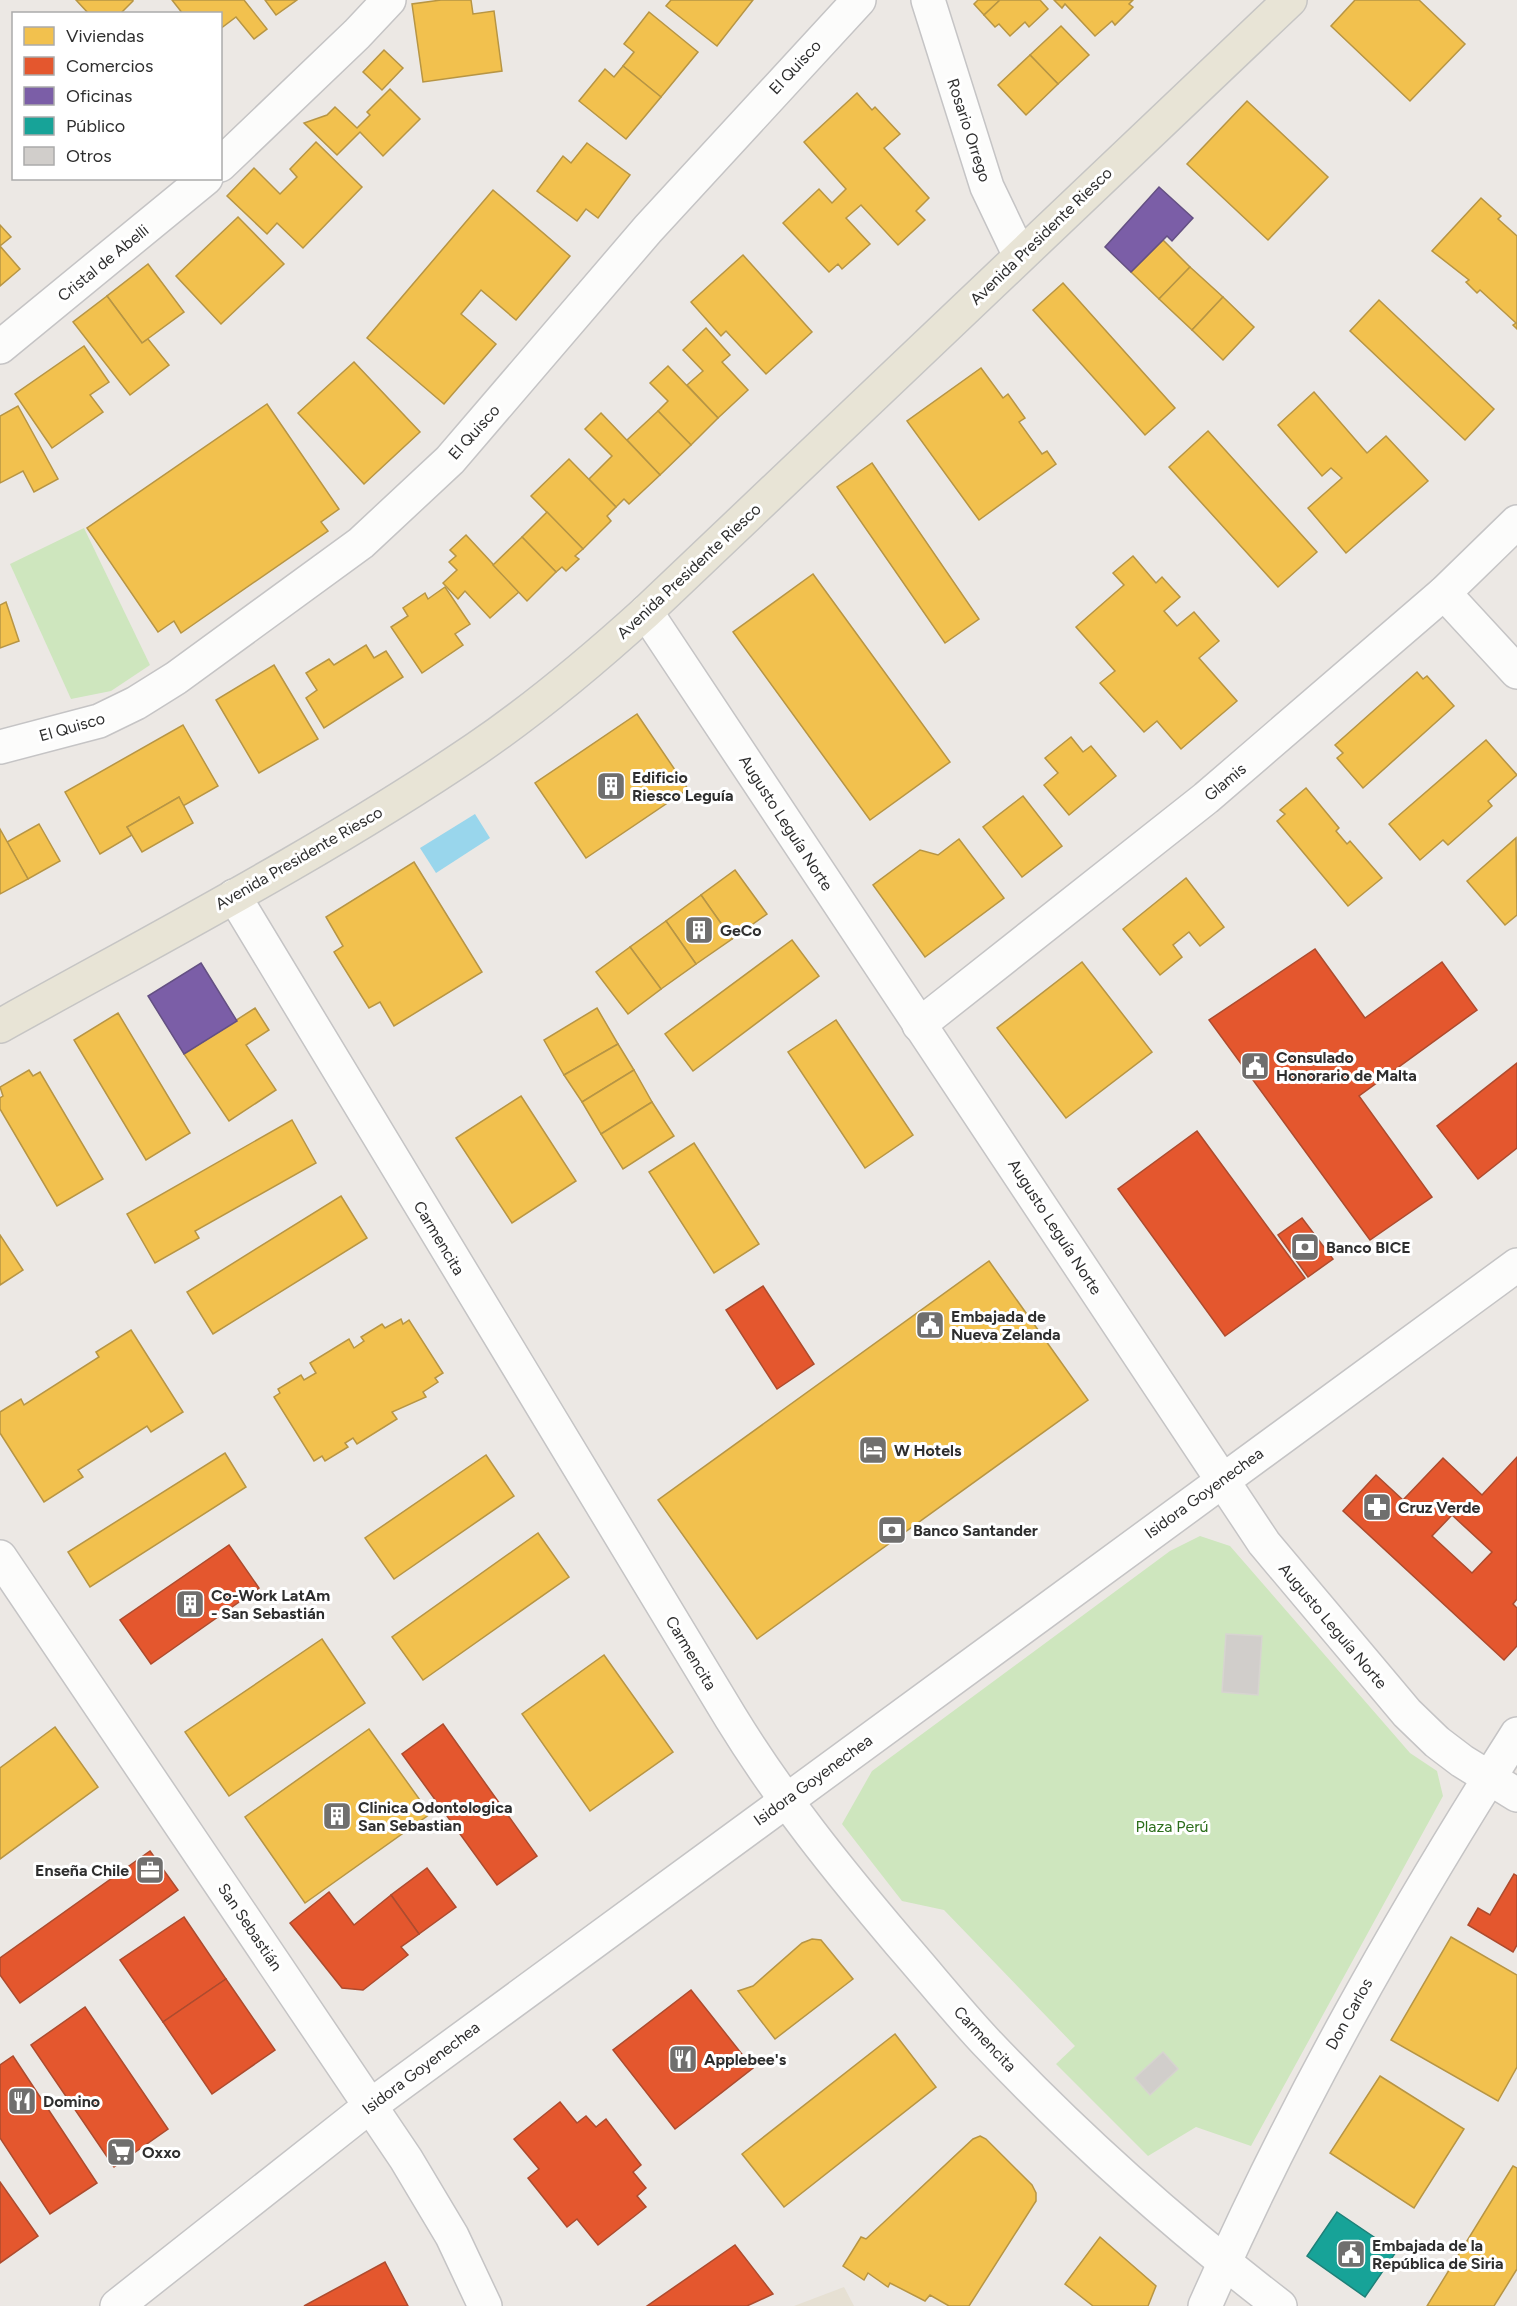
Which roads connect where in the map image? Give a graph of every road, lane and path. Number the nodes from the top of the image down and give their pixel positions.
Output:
1 (389, 0) edge
2 (859, 0) edge
3 (928, 0) edge
4 (1290, 0) edge
5 (222, 163) edge
6 (204, 180) edge
7 (1020, 255) junction
8 (0, 347) edge
9 (1517, 522) edge
10 (1444, 593) junction
11 (646, 612) junction
12 (1517, 672) edge
13 (0, 747) edge
14 (234, 896) junction
15 (919, 1025) junction
16 (0, 1026) edge
17 (1516, 1268) edge
18 (1221, 1480) junction
19 (0, 1557) edge
20 (1517, 1734) edge
21 (1489, 1779) junction
22 (1517, 1795) edge
23 (785, 1800) junction
24 (370, 2106) junction
25 (1224, 2263) junction
26 (117, 2306) edge
27 (485, 2306) edge
28 (1205, 2306) edge
29 (1280, 2306) edge

1 - 5 street
2 - 13 street, El Quisco
3 - 7 street, Rosario Orrego
4 - 7 main road, Avenida Presidente Riesco
6 - 8 street, Cristal de Abelli
7 - 11 main road, Avenida Presidente Riesco
9 - 10 street, Glamis
10 - 12 street
10 - 15 street, Glamis
11 - 14 main road, Avenida Presidente Riesco
11 - 15 street, Augusto Leguía Norte
14 - 16 main road, Avenida Presidente Riesco
14 - 23 street, Carmencita
15 - 18 street, Augusto Leguía Norte
17 - 18 street, Isidora Goyenechea
18 - 21 street, Augusto Leguía Norte
18 - 23 street, Isidora Goyenechea
19 - 24 street, San Sebastián
20 - 21 street, Don Carlos
21 - 22 street, Augusto Leguía Norte
21 - 25 street, Don Carlos
23 - 24 street, Isidora Goyenechea
23 - 25 street, Carmencita
24 - 26 street, Isidora Goyenechea
24 - 27 street, San Sebastián
25 - 28 street, Don Carlos
25 - 29 street, Carmencita

